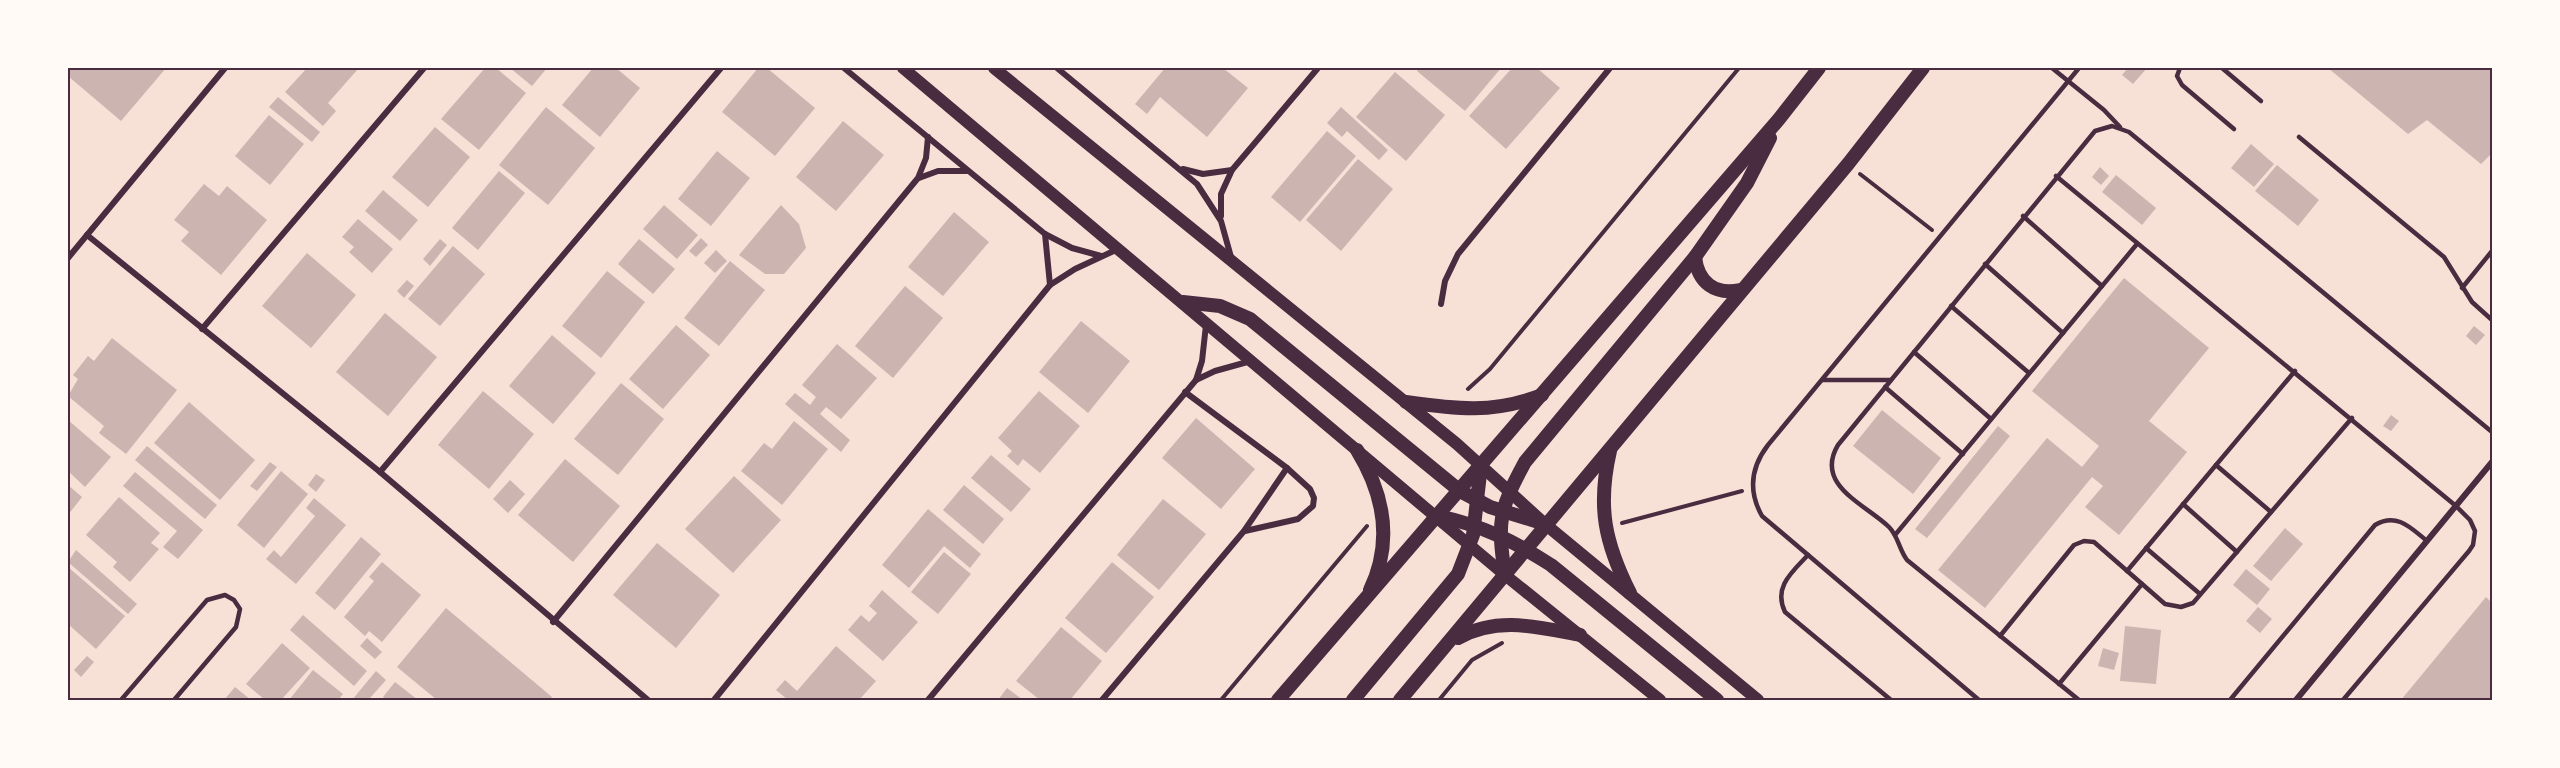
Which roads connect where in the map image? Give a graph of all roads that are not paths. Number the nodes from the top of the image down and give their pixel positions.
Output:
1 (225, 68) edge
2 (424, 68) edge
3 (721, 68) edge
4 (844, 68) edge
5 (903, 68) edge
6 (994, 68) edge
7 (1057, 68) edge
8 (1318, 68) edge
9 (1610, 68) edge
10 (1819, 68) edge
11 (1923, 68) edge
12 (2052, 68) edge
13 (2079, 68) edge
14 (2180, 68) edge
15 (2222, 68) edge
16 (2068, 81) junction
17 (2261, 101) dead end
18 (1779, 119) junction
19 (2121, 128) junction
20 (2234, 129) dead end
21 (928, 137) junction
22 (2299, 137) dead end
23 (1176, 166) junction
24 (1232, 170) junction
25 (969, 171) junction
26 (2056, 176) junction
27 (918, 178) junction
28 (2023, 216) junction
29 (1221, 221) junction
30 (1045, 234) junction
31 (87, 235) junction
32 (2137, 244) junction
33 (1120, 248) junction
34 (2493, 251) edge
35 (1101, 256) junction
36 (1695, 257) junction
37 (68, 258) edge
38 (1233, 264) junction
39 (1984, 264) junction
40 (1050, 285) junction
41 (2102, 286) junction
42 (2462, 288) junction
43 (1740, 290) junction
44 (1183, 302) junction
45 (1441, 303) dead end
46 (1951, 306) junction
47 (2493, 320) edge
48 (1206, 322) junction
49 (202, 329) junction
50 (2063, 333) junction
51 (1914, 352) junction
52 (1252, 360) junction
53 (2295, 371) junction
54 (2030, 373) junction
55 (1196, 380) junction
56 (1822, 380) junction
57 (1891, 380) junction
58 (1886, 387) junction
59 (1185, 392) junction
60 (1544, 394) junction
61 (1406, 402) junction
62 (2352, 418) junction
63 (1991, 419) junction
64 (2493, 432) edge
65 (1611, 448) junction
66 (1357, 450) junction
67 (1963, 454) junction
68 (2493, 462) edge
69 (1481, 465) junction
70 (2216, 465) junction
71 (1287, 468) junction
72 (380, 472) junction
73 (1460, 491) junction
74 (1509, 491) junction
75 (1478, 501) junction
76 (2183, 504) junction
77 (2456, 506) junction
78 (1502, 511) junction
79 (2271, 512) junction
80 (1438, 516) junction
81 (1545, 524) junction
82 (1475, 525) junction
83 (1244, 531) junction
84 (1499, 534) junction
85 (1895, 535) junction
86 (2427, 542) junction
87 (1470, 546) junction
88 (1526, 548) junction
89 (2146, 548) junction
90 (2237, 552) junction
91 (1808, 555) junction
92 (2127, 571) junction
93 (1505, 575) junction
94 (2142, 584) junction
95 (1630, 593) junction
96 (2200, 594) junction
97 (1363, 604) junction
98 (553, 622) junction
99 (1580, 635) junction
100 (2000, 636) junction
101 (1450, 642) junction
102 (2059, 684) junction
103 (121, 700) edge
104 (174, 700) edge
105 (648, 700) edge
106 (714, 700) edge
107 (928, 700) edge
108 (1102, 700) edge
109 (1278, 700) edge
110 (1353, 700) edge
111 (1400, 700) edge
112 (1660, 700) edge
113 (1717, 700) edge
114 (1758, 700) edge
115 (1891, 700) edge
116 (1979, 700) edge
117 (2079, 700) edge
118 (2230, 700) edge
119 (2296, 700) edge
120 (2343, 700) edge

1 - 31 street
2 - 49 street
3 - 72 street
4 - 21 street
5 - 33 main road
6 - 38 main road
7 - 23 street
8 - 24 street
9 - 45 street
10 - 18 main road
11 - 43 main road
12 - 16 lane
13 - 16 lane
14 - 20 lane
15 - 17 lane
16 - 19 lane
16 - 56 lane
18 - 36 main road
18 - 60 main road
19 - 26 lane
19 - 64 lane
21 - 25 street
21 - 27 street
22 - 42 lane
23 - 24 street
23 - 29 street
24 - 29 street
25 - 27 street
25 - 30 street
26 - 28 lane
26 - 32 lane
27 - 98 street
28 - 39 lane
28 - 41 lane
29 - 38 street
30 - 35 street
30 - 40 street
31 - 37 street
31 - 49 street
32 - 41 lane
32 - 53 lane
33 - 35 street
33 - 44 main road
34 - 42 lane
35 - 40 street
36 - 43 main road
36 - 74 main road
38 - 61 main road
39 - 46 lane
39 - 50 lane
40 - 106 street
41 - 50 lane
42 - 47 lane
43 - 65 main road
44 - 48 main road
44 - 73 main road
46 - 51 lane
46 - 54 lane
48 - 52 main road
48 - 55 street
49 - 72 street
50 - 54 lane
51 - 57 lane
51 - 63 lane
52 - 55 street
52 - 66 main road
53 - 62 lane
53 - 70 lane
54 - 63 lane
55 - 59 street
56 - 57 lane
56 - 91 lane
57 - 58 lane
58 - 67 lane
58 - 85 lane
59 - 71 street
59 - 107 street
60 - 61 main road
60 - 69 main road
61 - 69 main road
62 - 77 lane
62 - 79 lane
63 - 67 lane
65 - 81 main road
65 - 95 main road
66 - 80 main road
66 - 97 main road
67 - 85 lane
68 - 77 street
69 - 73 main road
69 - 74 main road
69 - 75 main road
70 - 76 lane
70 - 79 lane
71 - 83 street
71 - 83 street
72 - 98 street
73 - 75 main road
73 - 80 main road
74 - 78 main road
74 - 81 main road
75 - 78 main road
75 - 82 main road
76 - 89 lane
76 - 90 lane
77 - 86 street
77 - 120 lane
78 - 81 main road
78 - 84 main road
79 - 90 lane
80 - 82 main road
80 - 87 main road
80 - 97 main road
81 - 88 main road
81 - 95 main road
82 - 84 main road
82 - 87 main road
83 - 108 street
84 - 88 main road
84 - 93 main road
85 - 100 lane
86 - 118 lane
86 - 119 street
87 - 93 main road
87 - 110 main road
88 - 93 main road
88 - 113 main road
89 - 92 lane
89 - 96 lane
90 - 96 lane
91 - 115 lane
91 - 116 lane
92 - 94 lane
92 - 100 lane
93 - 99 main road
93 - 101 main road
94 - 96 lane
94 - 102 lane
95 - 114 main road
97 - 109 main road
98 - 105 street
99 - 101 main road
99 - 112 main road
100 - 102 lane
101 - 111 main road
102 - 117 lane
103 - 104 lane

